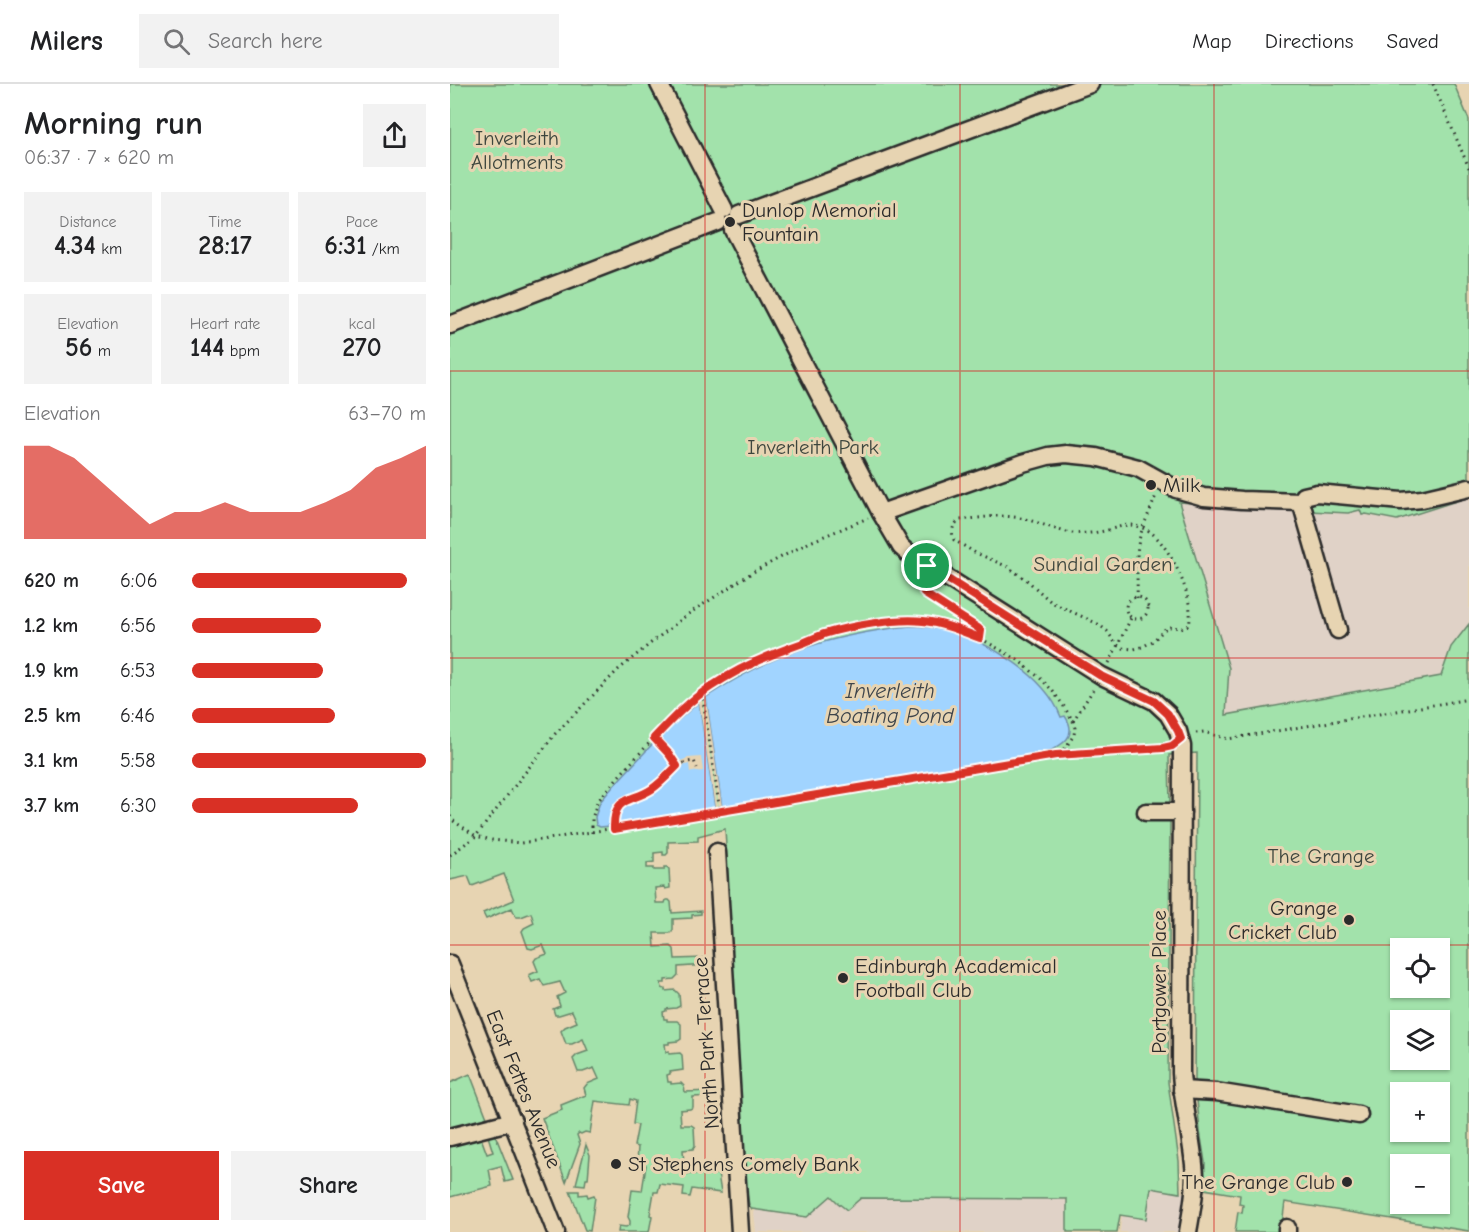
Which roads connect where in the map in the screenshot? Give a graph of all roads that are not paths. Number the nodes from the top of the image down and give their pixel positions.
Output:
1 (659, 84) edge
2 (1090, 84) edge
3 (729, 219) junction
4 (450, 325) edge
5 (1469, 488) edge
6 (1301, 502) junction
7 (881, 513) junction
8 (1338, 630) dead end
9 (1146, 812) dead end
10 (1182, 812) junction
11 (717, 852) dead end
12 (450, 964) edge
13 (1182, 1090) junction
14 (1359, 1115) dead end
15 (513, 1121) junction
16 (450, 1137) edge
17 (556, 1232) edge
18 (740, 1232) edge
19 (1188, 1232) edge

1 - 3 street
2 - 3 street
3 - 4 street
3 - 7 street
5 - 6 street
6 - 7 street
6 - 8 street
7 - 10 street, Portgower Place
9 - 10 street
10 - 13 street, Portgower Place
11 - 18 street, North Park Terrace
12 - 15 street, East Fettes Avenue
13 - 14 street
13 - 19 street, Portgower Place
15 - 16 street
15 - 17 street, East Fettes Avenue

